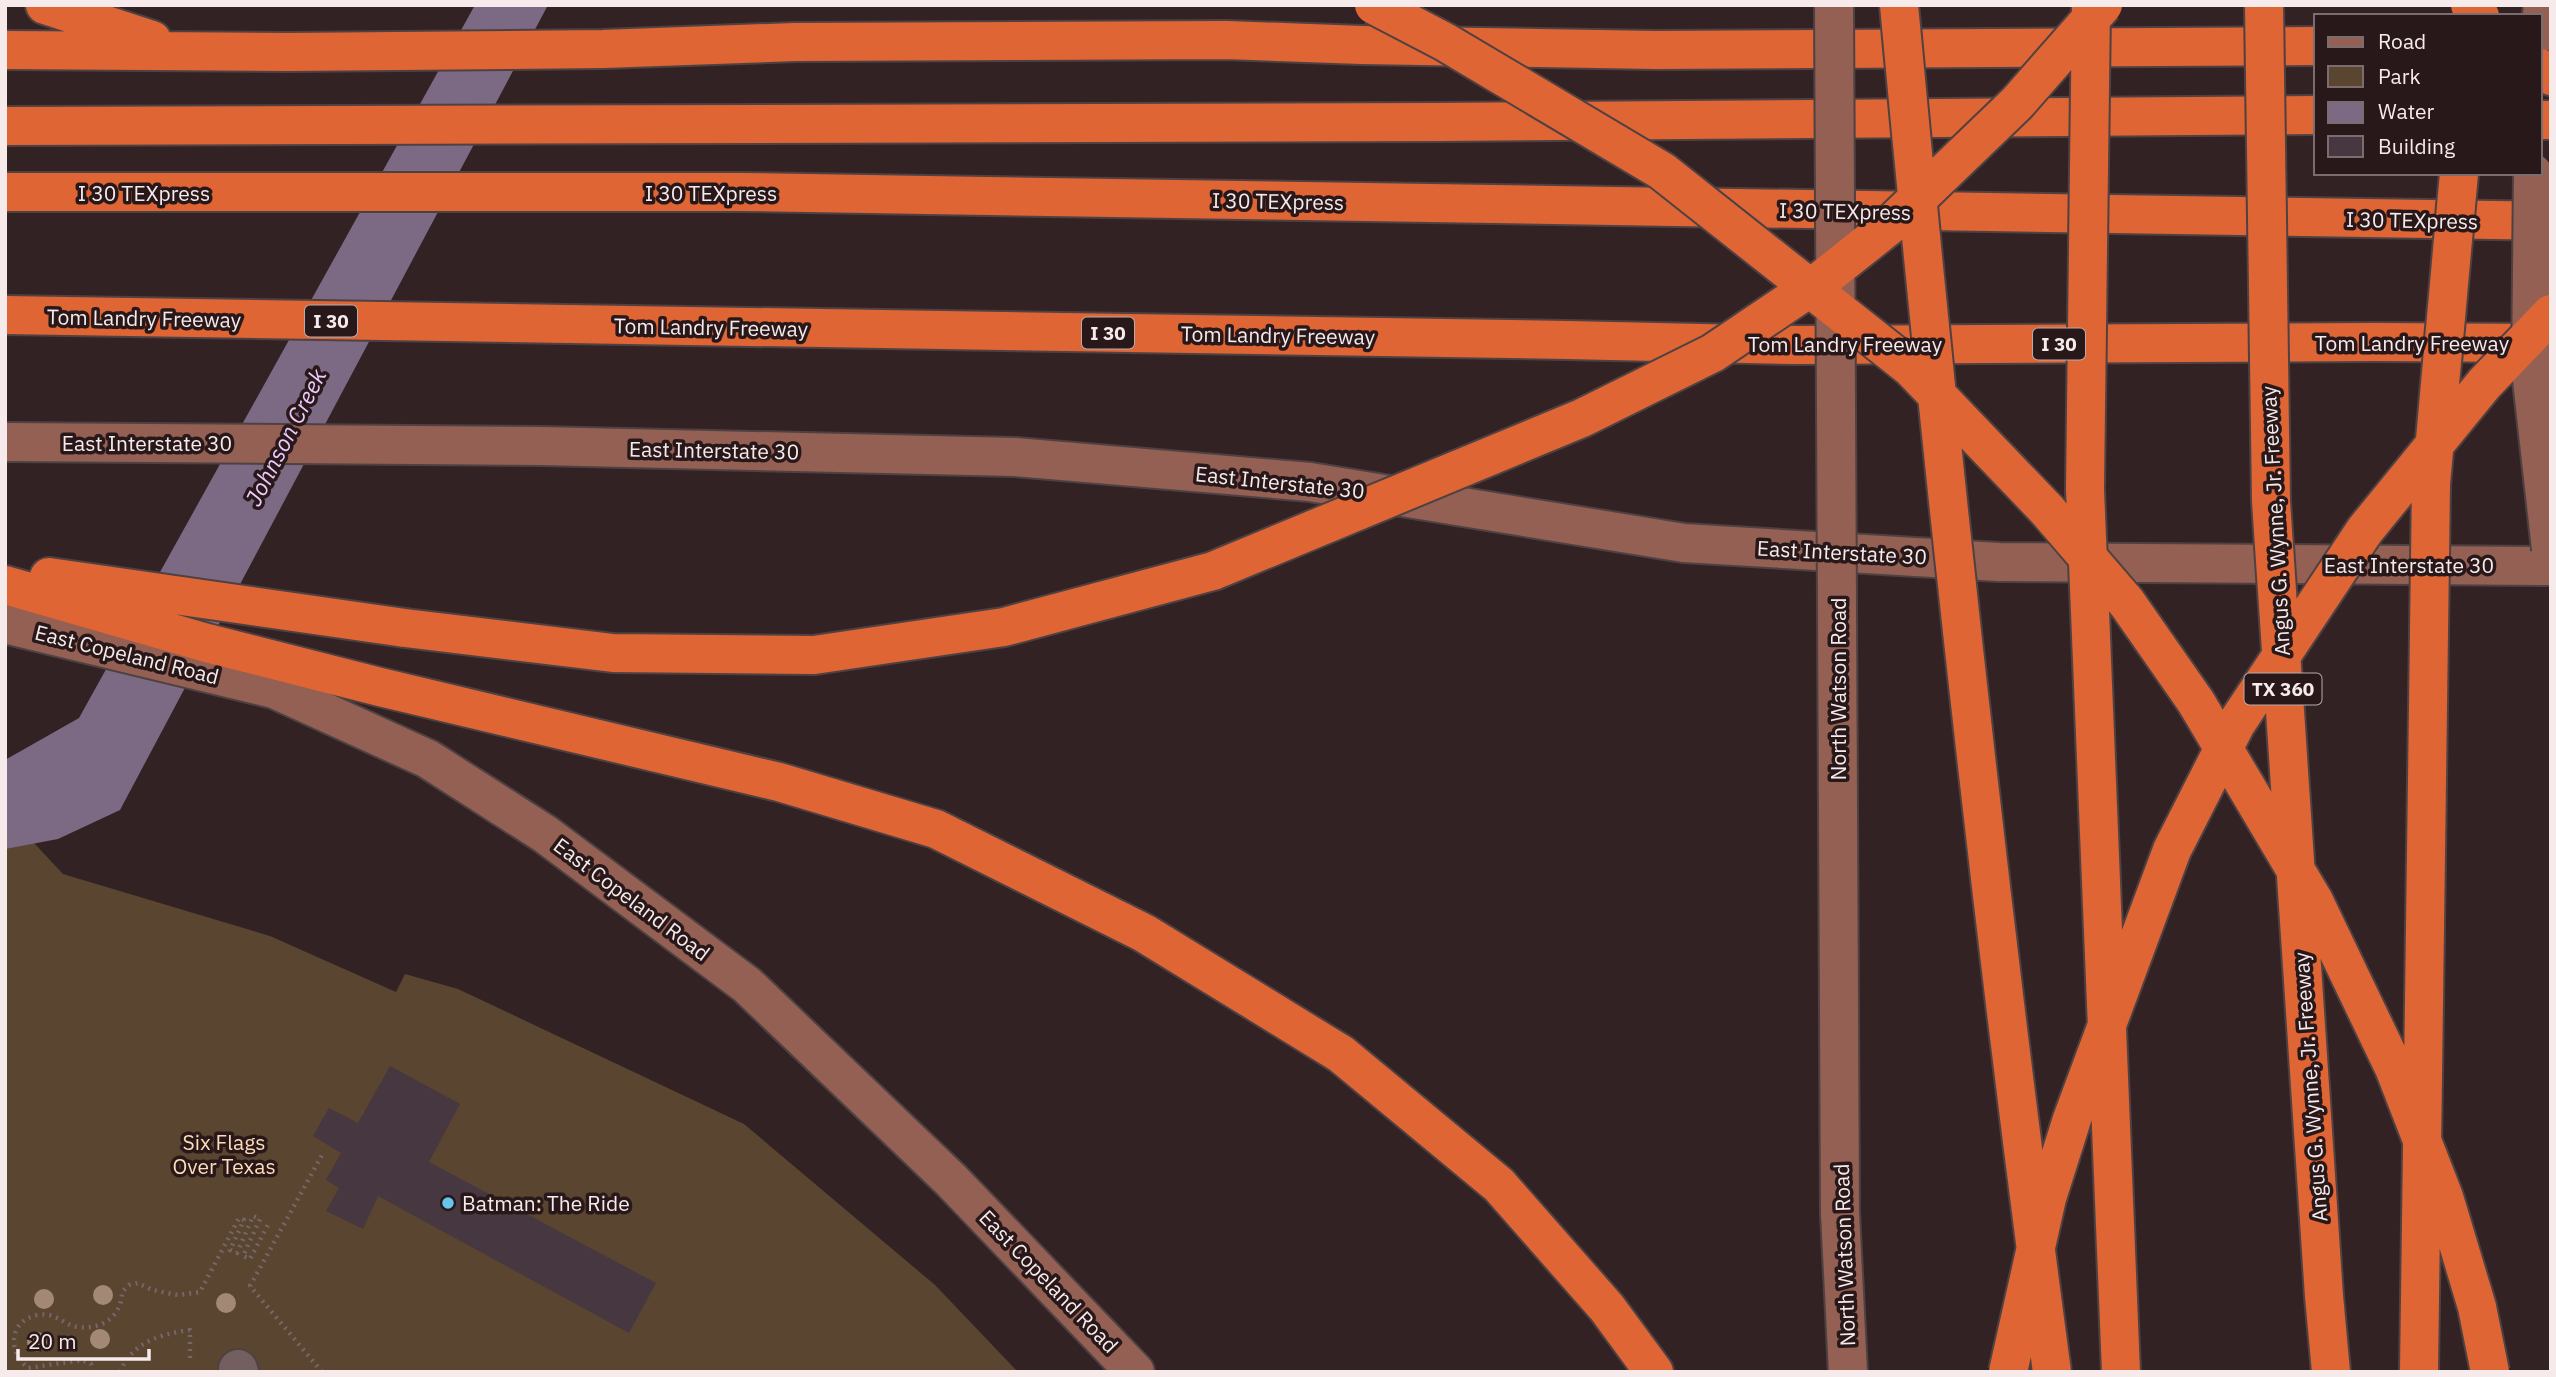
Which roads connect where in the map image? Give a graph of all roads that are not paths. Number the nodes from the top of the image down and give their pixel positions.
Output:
1 (45, 5) edge
2 (1374, 5) edge
3 (1834, 5) edge
4 (1899, 5) edge
5 (2091, 5) edge
6 (2103, 5) edge
7 (2264, 5) edge
8 (2314, 46) edge
9 (5, 50) edge
10 (187, 52) junction
11 (2314, 115) edge
12 (5, 126) edge
13 (2459, 175) edge
14 (2533, 175) edge
15 (23, 192) edge
16 (2551, 221) edge
17 (2551, 314) edge
18 (9, 316) edge
19 (2551, 343) edge
20 (5, 442) edge
21 (2551, 549) edge
22 (2551, 566) edge
23 (5, 571) edge
24 (5, 585) edge
25 (5, 624) edge
26 (1849, 1369) edge
27 (1135, 1372) edge
28 (1654, 1372) edge
29 (2008, 1372) edge
30 (2052, 1372) edge
31 (2121, 1372) edge
32 (2331, 1372) edge
33 (2419, 1372) edge
34 (2490, 1372) edge

1 - 10 highway
2 - 34 highway, bridge
3 - 26 main road, North Watson Road, bridge
4 - 30 highway, bridge
5 - 31 highway, bridge
6 - 23 highway, bridge
7 - 32 highway, Angus G. Wynne, Jr. Freeway / TX 360, bridge
8 - 10 highway
9 - 10 highway
11 - 12 highway
13 - 33 highway, bridge
14 - 21 main road, bridge
15 - 16 highway, I 30 TEXpress
17 - 29 highway, bridge
18 - 19 highway, Tom Landry Freeway / I 30
20 - 22 main road, East Interstate 30
24 - 28 highway
25 - 27 main road, East Copeland Road

